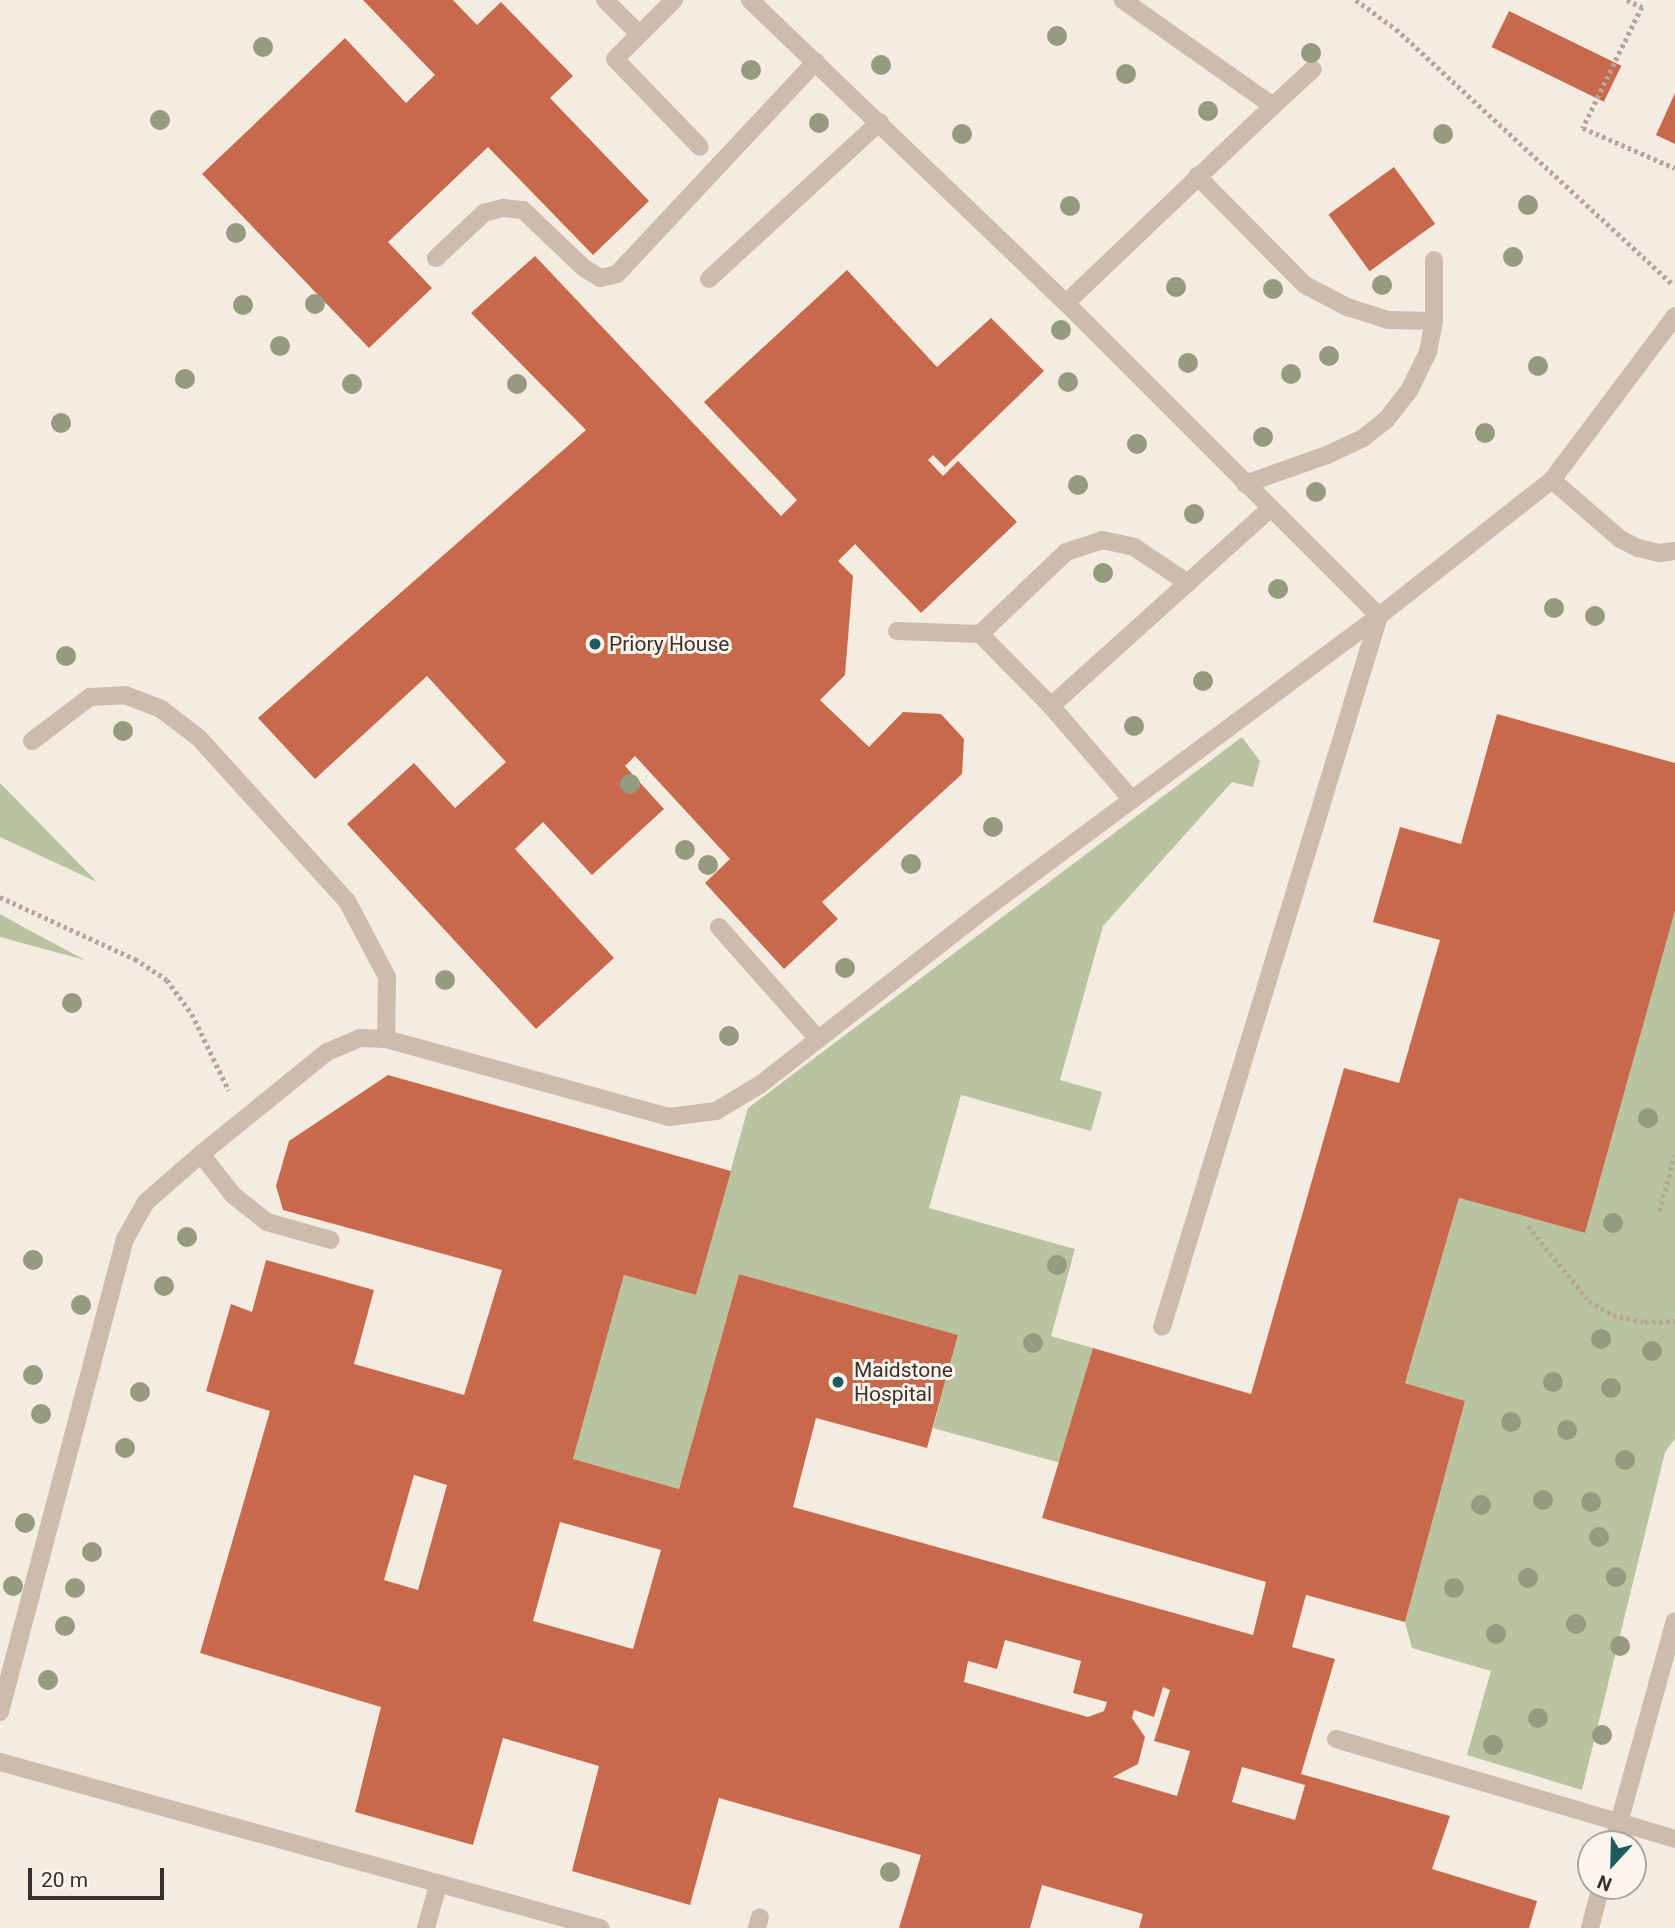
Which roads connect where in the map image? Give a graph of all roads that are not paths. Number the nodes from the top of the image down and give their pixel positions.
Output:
1 (605, 0) edge
2 (674, 0) edge
3 (750, 0) edge
4 (1123, 0) edge
5 (639, 34) junction
6 (816, 61) junction
7 (1313, 69) dead end
8 (1273, 106) junction
9 (880, 122) junction
10 (700, 147) dead end
11 (1196, 176) junction
12 (436, 258) dead end
13 (1434, 260) dead end
14 (709, 279) dead end
15 (1066, 303) junction
16 (1675, 316) edge
17 (1434, 321) junction
18 (1552, 480) junction
19 (1245, 484) junction
20 (1270, 509) junction
21 (1675, 551) edge
22 (1188, 583) junction
23 (1378, 616) junction
24 (897, 631) dead end
25 (980, 634) junction
26 (1051, 706) junction
27 (32, 741) dead end
28 (1132, 800) junction
29 (719, 927) dead end
30 (386, 1039) junction
31 (818, 1039) junction
32 (201, 1154) junction
33 (331, 1240) dead end
34 (1162, 1327) dead end
35 (1675, 1621) edge
36 (0, 1712) edge
37 (1336, 1739) dead end
38 (0, 1762) edge
39 (1619, 1822) junction
40 (1617, 1830) edge
41 (1675, 1839) edge
42 (438, 1885) junction
43 (1597, 1900) edge
44 (426, 1928) edge
45 (600, 1928) edge
46 (1590, 1928) edge

1 - 5 lane
2 - 5 lane
3 - 6 lane
4 - 8 lane
5 - 10 lane
6 - 9 lane
6 - 12 lane
7 - 8 lane
8 - 11 lane
9 - 14 lane
9 - 15 lane
11 - 15 lane
11 - 17 lane
13 - 17 lane
15 - 19 lane
16 - 18 lane
17 - 19 lane
18 - 21 lane
18 - 23 lane
19 - 20 lane
20 - 22 lane
20 - 23 lane
22 - 25 lane
22 - 26 lane
23 - 28 lane
23 - 34 lane
24 - 25 lane
25 - 26 lane
26 - 28 lane
27 - 30 lane
28 - 31 lane
29 - 31 lane
30 - 31 lane
30 - 32 lane
32 - 33 lane
32 - 36 lane
35 - 39 lane
37 - 39 lane
38 - 42 lane
39 - 40 lane
39 - 41 lane
42 - 44 lane
42 - 45 lane
43 - 46 lane

